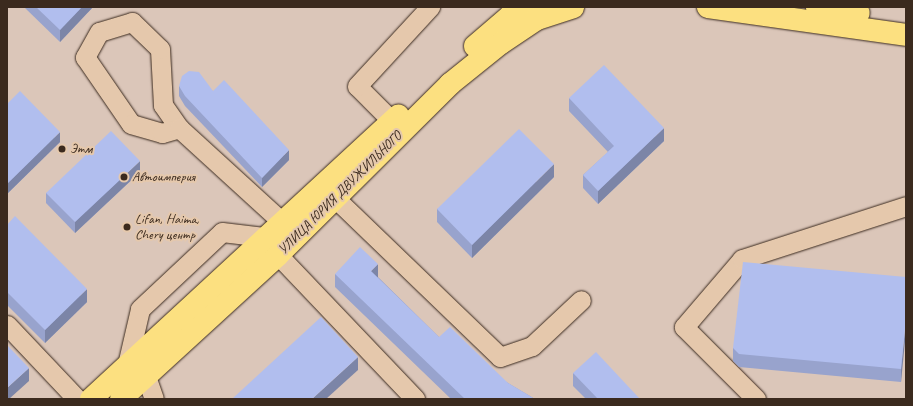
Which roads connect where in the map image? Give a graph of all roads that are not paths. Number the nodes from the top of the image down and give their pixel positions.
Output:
1 (430, 7) edge
2 (573, 7) edge
3 (708, 7) edge
4 (817, 7) edge
5 (533, 11) edge
6 (906, 20) edge
7 (906, 35) edge
8 (392, 121) junction
9 (179, 128) junction
10 (335, 198) junction
11 (906, 206) edge
12 (289, 228) junction
13 (264, 237) junction
14 (278, 255) junction
15 (581, 300) dead end
16 (7, 325) edge
17 (127, 365) junction
18 (146, 376) junction
19 (77, 399) edge
20 (91, 399) edge
21 (121, 399) edge
22 (154, 399) edge
23 (415, 399) edge
24 (756, 399) edge

1 - 8 lane
2 - 5 main road, УЛИЦА ЮРИЯ ДВУЖИЛЬНОГО
3 - 7 main road
4 - 6 main road
5 - 8 main road, УЛИЦА ЮРИЯ ДВУЖИЛЬНОГО
5 - 10 main road, УЛИЦА ЮРИЯ ДВУЖИЛЬНОГО
8 - 12 main road, УЛИЦА ЮРИЯ ДВУЖИЛЬНОГО
9 - 9 lane
9 - 12 lane
10 - 12 main road, УЛИЦА ЮРИЯ ДВУЖИЛЬНОГО
10 - 15 lane
11 - 24 lane
12 - 13 main road, УЛИЦА ЮРИЯ ДВУЖИЛЬНОГО
12 - 14 main road, УЛИЦА ЮРИЯ ДВУЖИЛЬНОГО
13 - 17 main road, УЛИЦА ЮРИЯ ДВУЖИЛЬНОГО
13 - 17 lane
14 - 18 main road, УЛИЦА ЮРИЯ ДВУЖИЛЬНОГО
14 - 23 lane
16 - 19 lane
17 - 20 main road, УЛИЦА ЮРИЯ ДВУЖИЛЬНОГО
18 - 21 main road, УЛИЦА ЮРИЯ ДВУЖИЛЬНОГО
18 - 22 lane

